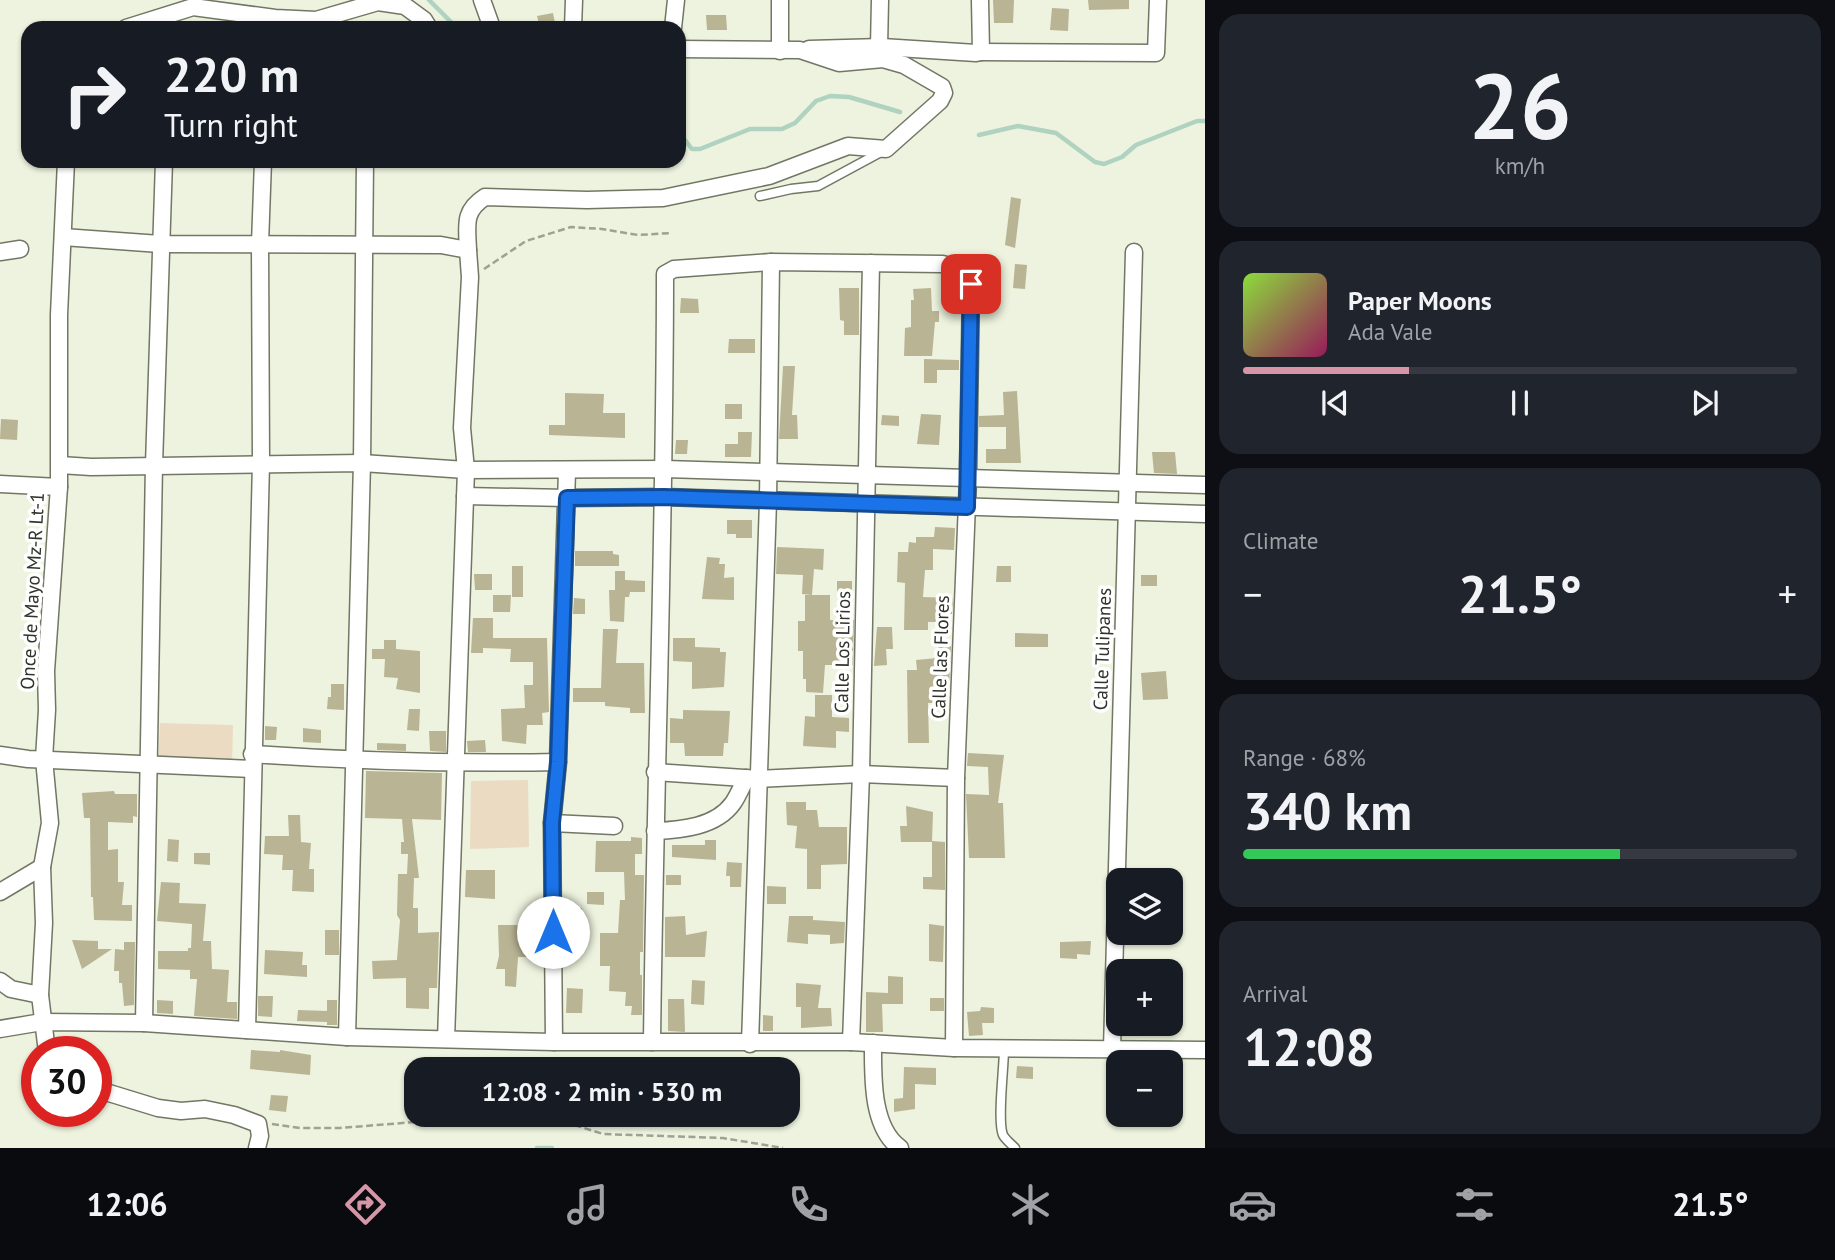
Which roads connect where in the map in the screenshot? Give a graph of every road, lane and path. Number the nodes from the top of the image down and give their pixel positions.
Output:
1 (482, 0) edge
2 (574, 0) edge
3 (676, 0) edge
4 (780, 0) edge
5 (880, 0) edge
6 (981, 0) edge
7 (1158, 0) edge
8 (148, 21) edge
9 (425, 21) edge
10 (490, 21) edge
11 (573, 21) edge
12 (674, 21) edge
13 (879, 47) junction
14 (686, 49) edge
15 (800, 50) junction
16 (780, 51) junction
17 (981, 52) junction
18 (886, 149) junction
19 (66, 168) edge
20 (164, 168) edge
21 (263, 168) edge
22 (365, 168) edge
23 (760, 196) dead end
24 (672, 233) dead end
25 (63, 237) junction
26 (363, 243) junction
27 (160, 244) junction
28 (260, 244) junction
29 (20, 250) dead end
30 (468, 250) junction
31 (0, 252) edge
32 (1134, 252) dead end
33 (771, 262) junction
34 (871, 263) junction
35 (470, 277) junction
36 (261, 463) junction
37 (362, 463) junction
38 (60, 465) junction
39 (154, 465) junction
40 (665, 469) junction
41 (466, 470) junction
42 (567, 471) junction
43 (768, 473) junction
44 (867, 475) junction
45 (968, 478) junction
46 (1128, 482) junction
47 (0, 484) edge
48 (1205, 485) edge
49 (59, 487) junction
50 (465, 496) junction
51 (664, 497) junction
52 (567, 498) junction
53 (768, 501) junction
54 (866, 504) junction
55 (967, 507) junction
56 (1127, 512) junction
57 (1205, 514) edge
58 (0, 755) edge
59 (44, 759) junction
60 (252, 761) junction
61 (354, 761) junction
62 (558, 762) junction
63 (149, 764) junction
64 (455, 764) junction
65 (655, 772) junction
66 (861, 774) junction
67 (956, 778) junction
68 (753, 779) junction
69 (552, 823) junction
70 (614, 826) dead end
71 (654, 831) junction
72 (42, 867) junction
73 (0, 892) edge
74 (0, 981) edge
75 (40, 995) junction
76 (42, 1022) junction
77 (144, 1023) junction
78 (0, 1029) edge
79 (247, 1030) junction
80 (44, 1036) edge
81 (347, 1037) junction
82 (446, 1040) junction
83 (554, 1042) junction
84 (652, 1042) junction
85 (851, 1042) junction
86 (873, 1043) junction
87 (750, 1044) junction
88 (954, 1048) junction
89 (1112, 1048) junction
90 (1004, 1049) junction
91 (1205, 1050) edge
92 (112, 1094) edge
93 (258, 1124) junction
94 (257, 1148) edge
95 (783, 1148) edge
96 (900, 1148) edge
97 (1015, 1148) edge

1 - 10 street
2 - 11 street
3 - 12 street
4 - 16 street
5 - 13 street
6 - 17 street
7 - 17 street
8 - 9 street
13 - 15 street
13 - 17 street
14 - 16 street
15 - 16 street
15 - 18 street
18 - 23 lane
18 - 30 street
19 - 25 street, Once de Mayo Mz-R Lt-1
20 - 27 street
21 - 28 street
22 - 26 street
24 - 35 path
25 - 27 street
25 - 38 street, Once de Mayo Mz-R Lt-1
26 - 28 street
26 - 30 street
26 - 37 street
27 - 28 street
27 - 39 street
28 - 36 street
29 - 31 street
30 - 35 street
32 - 46 street, Calle Tulipanes
33 - 34 street
33 - 40 street
33 - 43 street
34 - 44 street, Calle Los Lirios
34 - 45 street, Calle las Flores
35 - 41 street
36 - 37 street
36 - 39 street
36 - 60 street
37 - 41 street
37 - 61 street
38 - 39 street
38 - 49 street, Once de Mayo Mz-R Lt-1
39 - 63 street
40 - 42 street
40 - 43 street
40 - 51 street
41 - 42 street
41 - 50 street
42 - 52 street
43 - 44 street
43 - 53 street
44 - 45 street
44 - 54 street, Calle Los Lirios
45 - 46 street
45 - 55 street, Calle las Flores
46 - 48 street
46 - 56 street, Calle Tulipanes
47 - 49 street
49 - 59 street, Once de Mayo Mz-R Lt-1
50 - 52 street
50 - 64 street
51 - 52 street
51 - 53 street
51 - 65 street
52 - 62 street
53 - 54 street
53 - 68 street
54 - 55 street
54 - 66 street, Calle Los Lirios
55 - 56 street
55 - 67 street, Calle las Flores
56 - 57 street
56 - 89 street, Calle Tulipanes
58 - 59 street
59 - 63 street
59 - 72 street, Once de Mayo Mz-R Lt-1
60 - 61 street
60 - 63 street
60 - 79 street
61 - 64 street
61 - 81 street
62 - 64 street
62 - 69 street
63 - 77 street
64 - 82 street
65 - 68 street
65 - 71 street
66 - 67 street
66 - 68 street
66 - 85 street, Calle Los Lirios
67 - 88 street, Calle las Flores
68 - 71 street
68 - 87 street
69 - 70 street
69 - 83 street
71 - 84 street
72 - 73 street
72 - 75 street, Once de Mayo Mz-R Lt-1
74 - 75 street
75 - 76 street, Once de Mayo Mz-R Lt-1
76 - 77 street
76 - 78 street
76 - 80 street, Once de Mayo Mz-R Lt-1
77 - 79 street
79 - 81 street
81 - 82 street
82 - 83 street
83 - 84 street
84 - 87 street
85 - 86 street
85 - 87 street
86 - 88 street
86 - 96 street
88 - 90 street
89 - 90 street
89 - 91 street
90 - 97 lane
92 - 93 street
93 - 94 street
93 - 95 path

